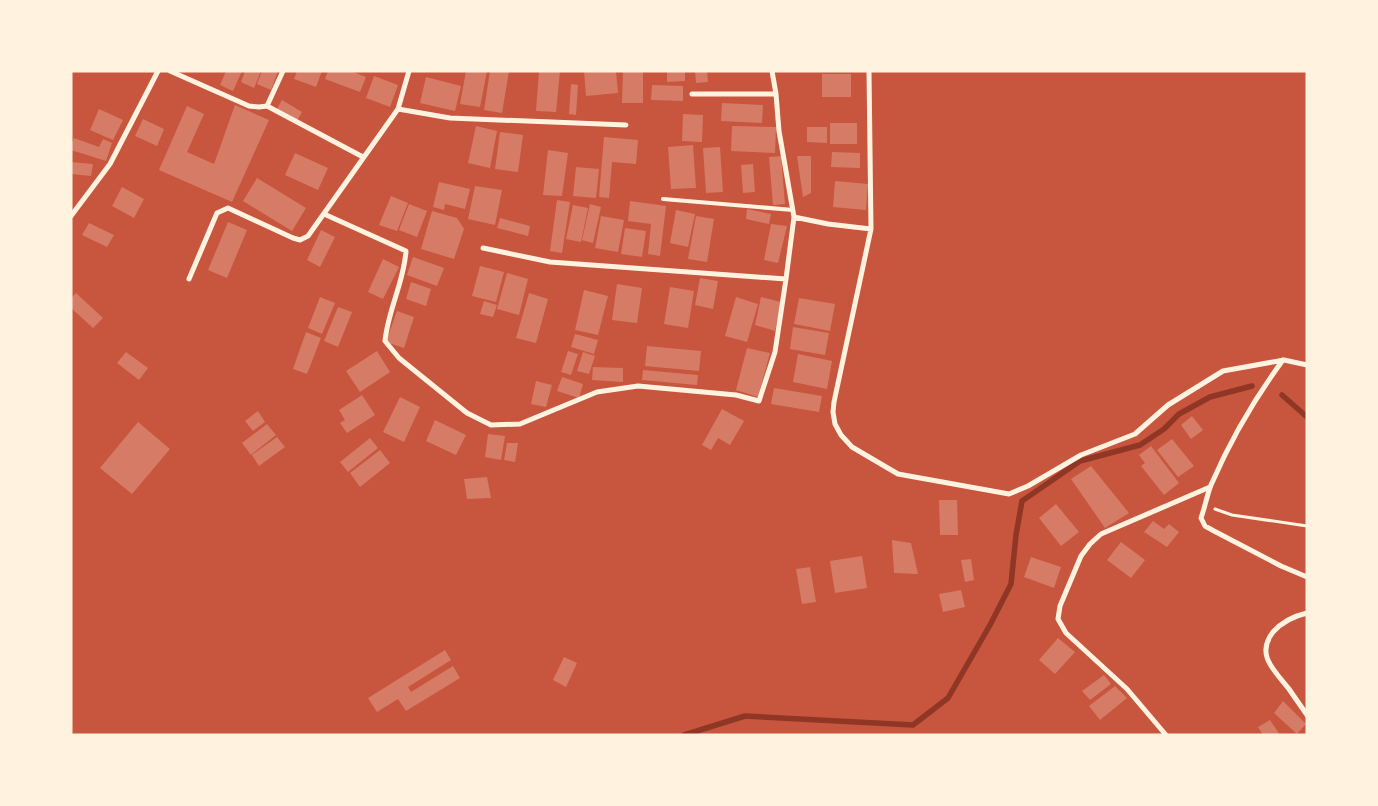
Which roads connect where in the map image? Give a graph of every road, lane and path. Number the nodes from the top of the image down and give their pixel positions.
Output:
1 (158, 71) edge
2 (170, 71) edge
3 (283, 71) edge
4 (409, 71) edge
5 (772, 71) edge
6 (869, 71) edge
7 (692, 94) dead end
8 (776, 94) junction
9 (266, 106) junction
10 (398, 110) junction
11 (626, 125) dead end
12 (363, 157) junction
13 (663, 199) dead end
14 (793, 210) junction
15 (324, 214) junction
16 (71, 216) edge
17 (794, 217) junction
18 (871, 229) junction
19 (483, 248) dead end
20 (189, 279) dead end
21 (786, 279) junction
22 (1284, 360) junction
23 (1307, 366) edge
24 (1210, 487) junction
25 (1206, 505) junction
26 (1307, 526) edge
27 (1307, 577) edge
28 (1307, 614) edge
29 (1307, 715) edge
30 (1166, 735) edge

1 - 16 street
2 - 9 street
3 - 9 street
4 - 10 street
5 - 8 street
6 - 18 street
7 - 8 street
8 - 14 street
9 - 12 street
10 - 11 street
10 - 12 street
12 - 15 street
13 - 14 lane
14 - 17 street
15 - 20 street
15 - 21 street
17 - 18 street
17 - 21 street
18 - 22 street
19 - 21 street
22 - 23 street
22 - 24 street
24 - 25 street
24 - 30 street
25 - 26 path
25 - 27 street
28 - 29 street

